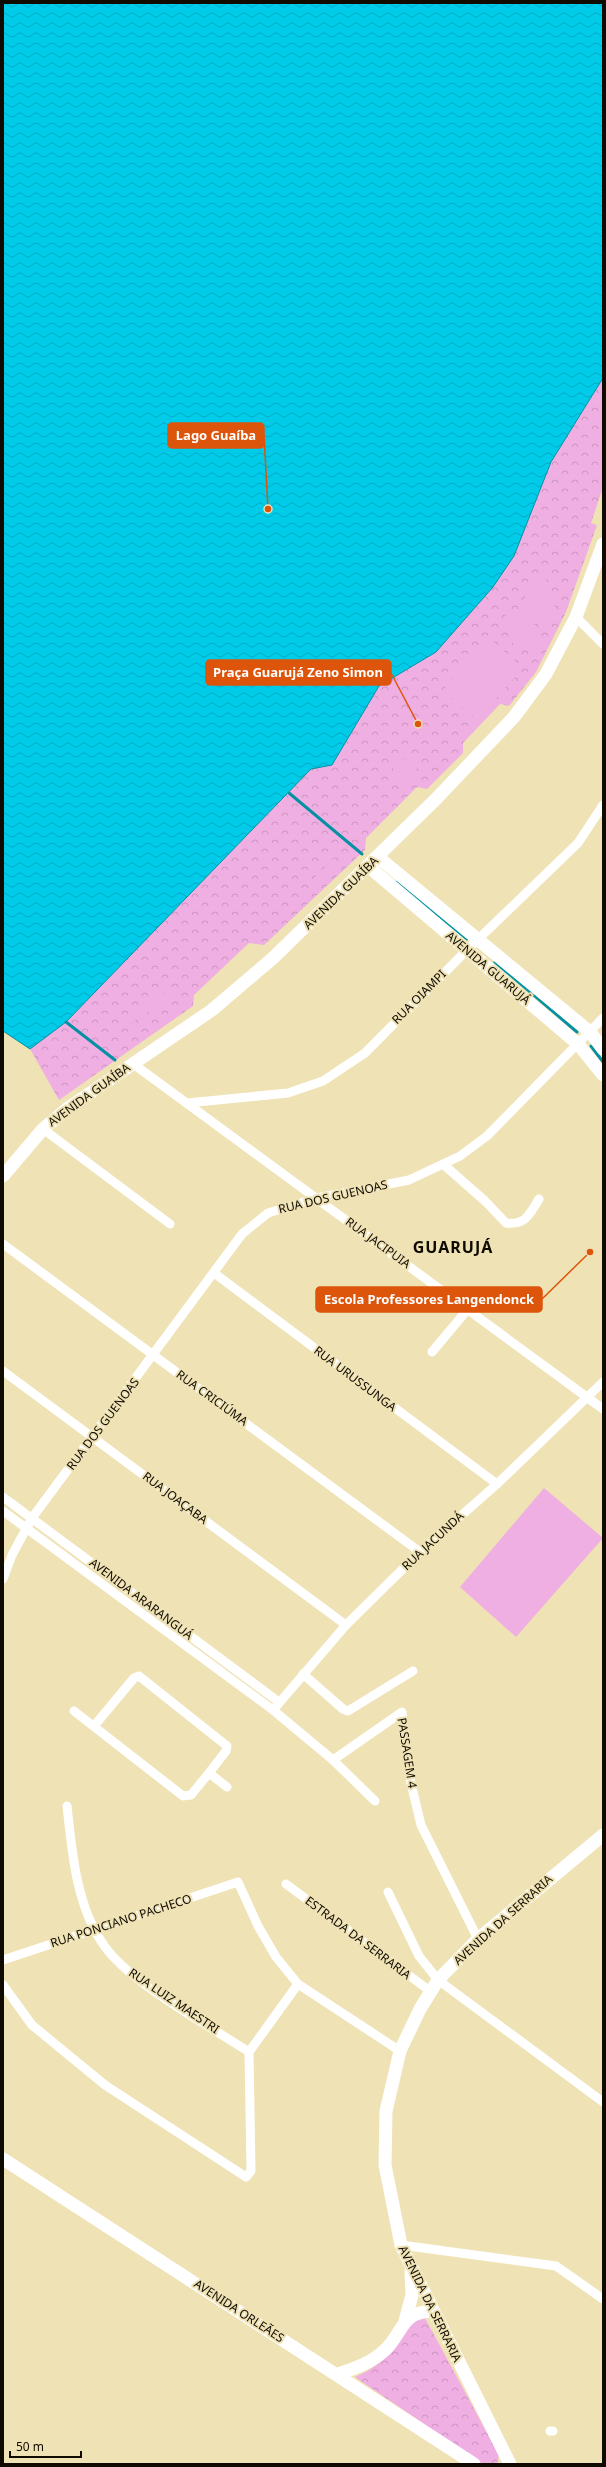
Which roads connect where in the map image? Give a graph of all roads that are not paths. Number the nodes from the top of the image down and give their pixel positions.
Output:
1 (603, 544) edge
2 (576, 617) junction
3 (603, 644) edge
4 (603, 805) edge
5 (378, 857) junction
6 (368, 866) junction
7 (478, 939) junction
8 (466, 950) junction
9 (603, 1018) edge
10 (590, 1032) junction
11 (578, 1044) junction
12 (603, 1049) edge
13 (132, 1063) junction
14 (603, 1075) edge
15 (187, 1103) junction
16 (43, 1129) junction
17 (442, 1164) junction
18 (3, 1176) edge
19 (317, 1198) junction
20 (539, 1199) dead end
21 (170, 1224) dead end
22 (3, 1244) edge
23 (214, 1273) junction
24 (468, 1309) junction
25 (432, 1352) dead end
26 (154, 1356) junction
27 (3, 1371) edge
28 (603, 1382) edge
29 (588, 1398) junction
30 (603, 1409) edge
31 (92, 1437) junction
32 (497, 1484) junction
33 (3, 1497) edge
34 (3, 1511) edge
35 (32, 1518) junction
36 (26, 1528) junction
37 (420, 1552) junction
38 (3, 1579) edge
39 (139, 1597) junction
40 (132, 1606) junction
41 (346, 1625) junction
42 (198, 1641) junction
43 (192, 1650) junction
44 (414, 1671) dead end
45 (303, 1674) junction
46 (279, 1702) junction
47 (273, 1710) junction
48 (74, 1711) dead end
49 (94, 1726) junction
50 (333, 1760) junction
51 (209, 1773) junction
52 (227, 1787) dead end
53 (375, 1801) dead end
54 (67, 1806) dead end
55 (603, 1835) edge
56 (286, 1884) dead end
57 (388, 1892) dead end
58 (95, 1930) junction
59 (478, 1939) junction
60 (3, 1960) edge
61 (438, 1980) junction
62 (298, 1984) junction
63 (3, 1985) edge
64 (430, 1992) junction
65 (400, 2051) junction
66 (249, 2052) junction
67 (603, 2102) edge
68 (3, 2160) edge
69 (400, 2245) junction
70 (411, 2269) junction
71 (603, 2299) edge
72 (432, 2311) junction
73 (405, 2321) junction
74 (338, 2374) junction
75 (506, 2460) edge
76 (474, 2464) edge

1 - 2 street, AVENIDA GUAÍBA
2 - 3 street
2 - 5 street, AVENIDA GUAÍBA
4 - 7 street, RUA OIAMPI
5 - 6 street, AVENIDA GUAÍBA
5 - 7 street, AVENIDA GUARUJÁ
6 - 8 street, AVENIDA GUARUJÁ
6 - 13 street, AVENIDA GUAÍBA
7 - 8 street, RUA OIAMPI
7 - 10 street, AVENIDA GUARUJÁ
8 - 11 street, AVENIDA GUARUJÁ
8 - 15 street, RUA OIAMPI
9 - 10 street, RUA DOS GUENOAS
10 - 11 street, RUA DOS GUENOAS
10 - 12 street, AVENIDA GUARUJÁ
11 - 14 street, AVENIDA GUARUJÁ
11 - 17 street, RUA DOS GUENOAS
13 - 15 street, RUA JACIPUIA
13 - 16 street, AVENIDA GUAÍBA
15 - 19 street, RUA JACIPUIA
16 - 18 street, AVENIDA GUAÍBA
16 - 21 street
17 - 19 street, RUA DOS GUENOAS
17 - 20 street
19 - 23 street, RUA DOS GUENOAS
19 - 24 street, RUA JACIPUIA
22 - 26 street, RUA CRICIÚMA
23 - 26 street, RUA DOS GUENOAS
23 - 32 street, RUA URUSSUNGA
24 - 25 street
24 - 29 street, RUA JACIPUIA
26 - 31 street, RUA DOS GUENOAS
26 - 37 street, RUA CRICIÚMA
27 - 31 street, RUA JOAÇABA
28 - 29 street, RUA JACUNDÁ
29 - 30 street, RUA JACIPUIA
29 - 32 street, RUA JACUNDÁ
31 - 35 street, RUA DOS GUENOAS
31 - 41 street, RUA JOAÇABA
32 - 37 street, RUA JACUNDÁ
33 - 35 street, AVENIDA ARARANGUÁ
34 - 36 street, AVENIDA ARARANGUÁ
35 - 36 street, RUA DOS GUENOAS
35 - 39 street, AVENIDA ARARANGUÁ
36 - 38 street, RUA DOS GUENOAS
36 - 40 street, AVENIDA ARARANGUÁ
37 - 41 street, RUA JACUNDÁ
39 - 40 street
39 - 42 street, AVENIDA ARARANGUÁ
40 - 43 street, AVENIDA ARARANGUÁ
41 - 45 street, RUA JACUNDÁ
42 - 43 street
42 - 46 street, AVENIDA ARARANGUÁ
43 - 47 street, AVENIDA ARARANGUÁ
44 - 45 street
45 - 46 street, RUA JACUNDÁ
46 - 47 street, RUA JACUNDÁ
47 - 50 street
48 - 49 street
49 - 51 street
49 - 51 street
50 - 53 street
50 - 59 street, PASSAGEM 4
51 - 52 street
54 - 58 street, RUA LUIZ MAESTRI
55 - 59 street, AVENIDA DA SERRARIA
56 - 64 street, ESTRADA DA SERRARIA
57 - 61 street
58 - 60 street, RUA PONCIANO PACHECO
58 - 62 street, RUA PONCIANO PACHECO
58 - 66 street, RUA LUIZ MAESTRI
59 - 61 street, AVENIDA DA SERRARIA
61 - 64 street, AVENIDA DA SERRARIA
61 - 67 street
62 - 65 street
62 - 66 street
63 - 66 street
64 - 65 street, AVENIDA DA SERRARIA
65 - 69 street, AVENIDA DA SERRARIA
68 - 74 street, AVENIDA ORLEÃES
69 - 70 street, AVENIDA DA SERRARIA
69 - 71 street
70 - 72 street, AVENIDA DA SERRARIA
70 - 73 street
72 - 73 street
72 - 75 street, AVENIDA DA SERRARIA
73 - 74 street
74 - 76 street, AVENIDA ORLEÃES

